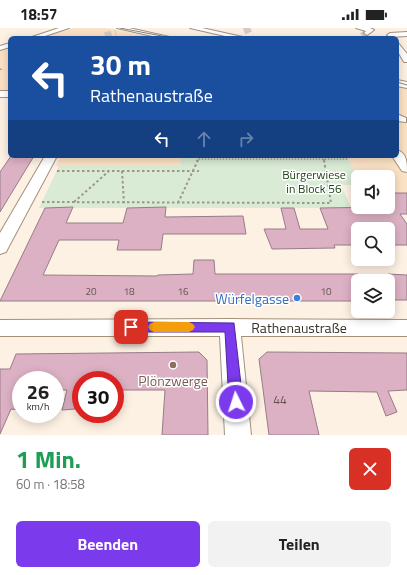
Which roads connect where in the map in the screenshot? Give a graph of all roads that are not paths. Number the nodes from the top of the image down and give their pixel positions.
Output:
1 (66, 28) edge
2 (120, 28) tunnel mouth
3 (193, 28) edge
4 (359, 28) edge
5 (385, 28) edge
6 (244, 31) dead end
7 (407, 34) edge
8 (37, 36) edge
9 (154, 36) edge
10 (231, 36) joint
11 (363, 36) edge
12 (391, 36) edge
13 (399, 48) edge
14 (407, 60) edge
15 (399, 157) edge
16 (50, 158) edge
17 (407, 168) edge
18 (0, 248) edge
19 (230, 327) junction
20 (0, 328) edge
21 (407, 328) edge
22 (238, 435) edge

1 - 8 street
2 - 9 street
3 - 10 street
4 - 11 street
5 - 12 street
6 - 10 street
7 - 12 street
13 - 14 street
15 - 17 street
16 - 18 street
19 - 20 street, Rathenaustraße
19 - 21 street, Rathenaustraße
19 - 22 street

